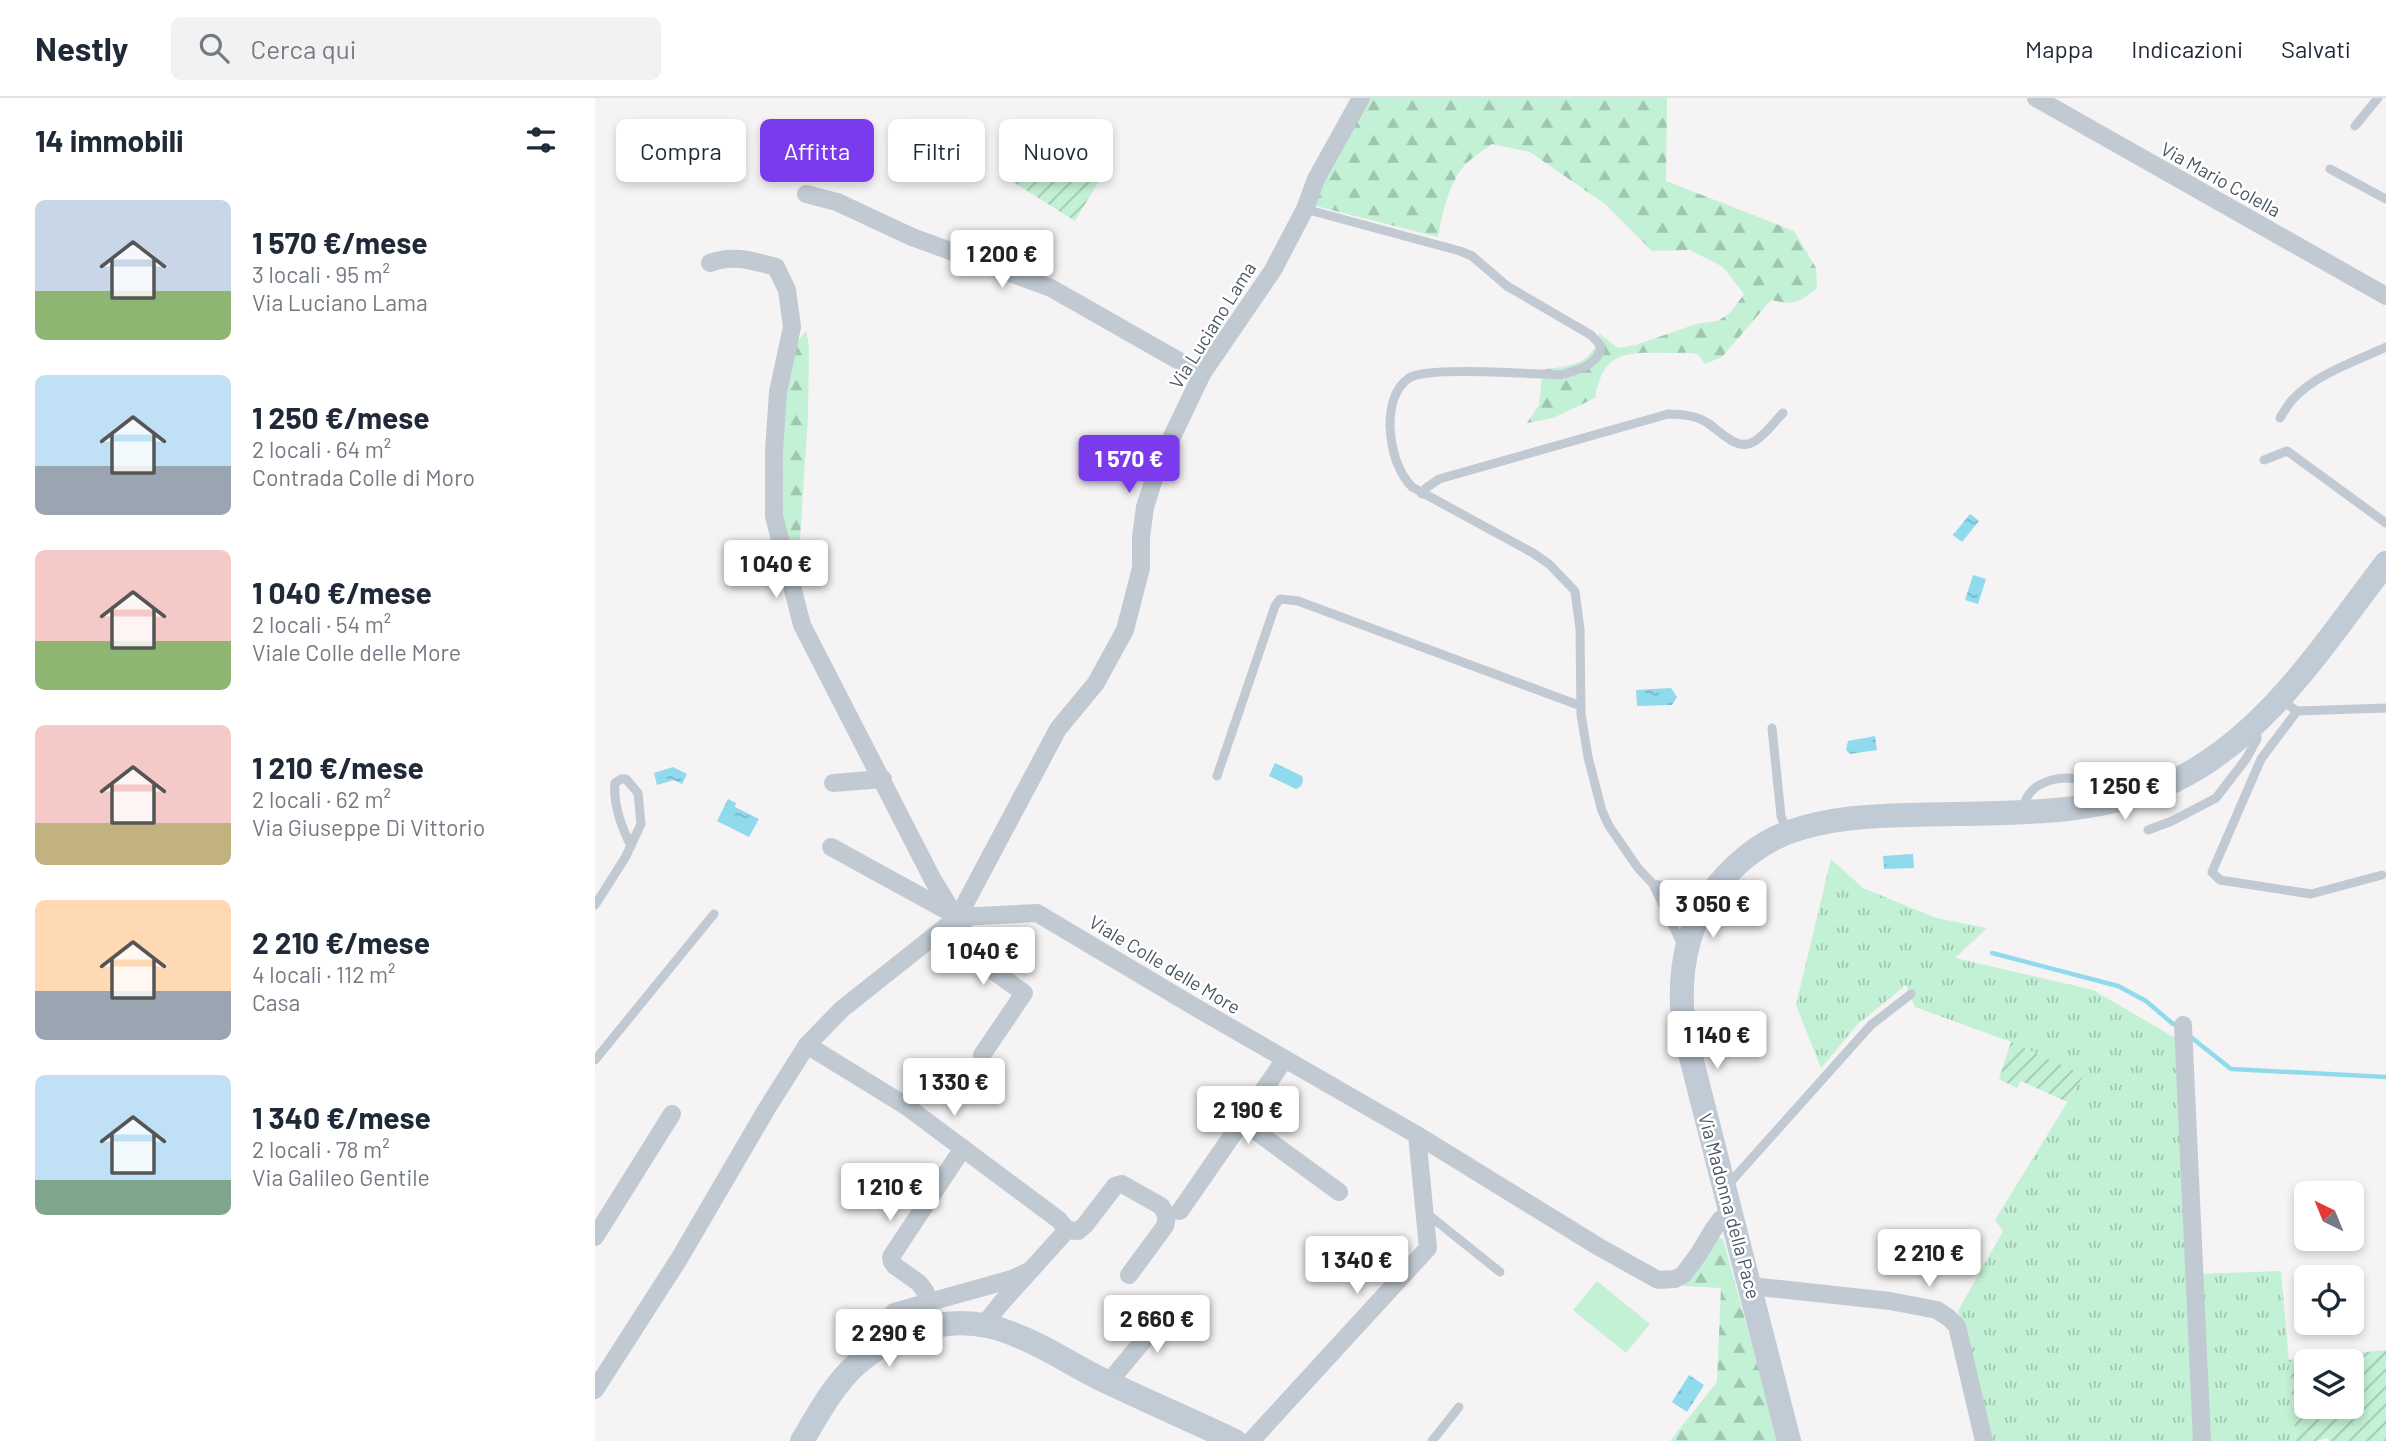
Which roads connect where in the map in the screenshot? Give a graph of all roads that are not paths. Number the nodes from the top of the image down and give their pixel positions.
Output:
1 (1361, 98) edge
2 (2036, 98) edge
3 (2378, 98) edge
4 (2355, 126) dead end
5 (2330, 169) dead end
6 (806, 194) dead end
7 (2386, 199) edge
8 (1305, 209) junction
9 (710, 263) dead end
10 (2386, 296) edge
11 (2386, 347) edge
12 (1202, 374) junction
13 (1783, 413) dead end
14 (2280, 418) dead end
15 (2264, 460) dead end
16 (1422, 494) junction
17 (2386, 523) edge
18 (2386, 563) edge
19 (2288, 705) junction
20 (1581, 706) junction
21 (2386, 708) edge
22 (2256, 722) junction
23 (1772, 729) dead end
24 (1217, 776) dead end
25 (883, 779) junction
26 (833, 783) dead end
27 (2148, 830) dead end
28 (1787, 833) junction
29 (631, 846) junction
30 (831, 847) dead end
31 (2382, 875) dead end
32 (1653, 884) junction
33 (1719, 884) junction
34 (1678, 888) junction
35 (595, 905) edge
36 (1664, 905) junction
37 (1700, 912) junction
38 (714, 914) dead end
39 (958, 917) junction
40 (1685, 954) junction
41 (1912, 994) dead end
42 (2183, 1025) dead end
43 (807, 1045) junction
44 (982, 1055) dead end
45 (1285, 1059) junction
46 (595, 1060) edge
47 (672, 1114) dead end
48 (1242, 1121) junction
49 (1417, 1135) junction
50 (963, 1148) junction
51 (1339, 1192) dead end
52 (1728, 1200) junction
53 (1180, 1211) dead end
54 (1425, 1212) junction
55 (1067, 1230) junction
56 (595, 1237) edge
57 (1031, 1270) junction
58 (1500, 1272) dead end
59 (1129, 1275) dead end
60 (1751, 1286) junction
61 (927, 1301) junction
62 (1174, 1304) dead end
63 (987, 1326) junction
64 (893, 1340) junction
65 (1108, 1383) junction
66 (595, 1390) edge
67 (1459, 1406) dead end
68 (802, 1441) edge
69 (1235, 1441) edge
70 (1251, 1441) edge
71 (1432, 1441) edge
72 (1789, 1441) edge
73 (1984, 1441) edge
74 (2202, 1441) edge

1 - 8 street, Via Luciano Lama
2 - 10 street, Via Mario Colella
3 - 4 lane
5 - 7 lane
6 - 12 street
8 - 12 street, Via Luciano Lama
8 - 16 lane
9 - 25 street
11 - 14 lane
12 - 39 street, Via Luciano Lama
13 - 16 lane
15 - 17 lane
16 - 20 lane
18 - 19 main road, Via Madonna della Pace
19 - 21 lane
19 - 22 main road, Via Madonna della Pace
19 - 31 lane
20 - 24 lane
20 - 32 lane
22 - 27 lane
22 - 28 main road, Via Madonna della Pace
23 - 28 lane
25 - 26 street
25 - 39 street
28 - 33 main road, Via Madonna della Pace
29 - 29 lane
29 - 35 lane
30 - 39 street
32 - 34 lane
32 - 36 lane
33 - 34 lane
33 - 37 main road, Via Madonna della Pace
34 - 37 lane
36 - 37 lane
36 - 40 lane
37 - 40 main road, Via Madonna della Pace
38 - 46 lane
39 - 43 street
39 - 44 street
39 - 45 street, Viale Colle delle More
40 - 52 main road, Via Madonna della Pace
41 - 52 lane
42 - 74 street
43 - 50 street
43 - 66 street
45 - 48 street
45 - 49 street, Viale Colle delle More
47 - 56 street
48 - 51 street
48 - 53 street
49 - 52 street, Viale Colle delle More
49 - 54 street
50 - 55 street
50 - 61 street
52 - 60 main road, Via Madonna della Pace
54 - 58 lane
54 - 70 street
55 - 57 street
55 - 59 street
57 - 61 street
57 - 63 street
60 - 72 main road, Via Madonna della Pace
60 - 73 street
61 - 64 street
62 - 65 street
63 - 64 main road
63 - 65 main road
64 - 68 main road
65 - 69 main road
67 - 71 lane

